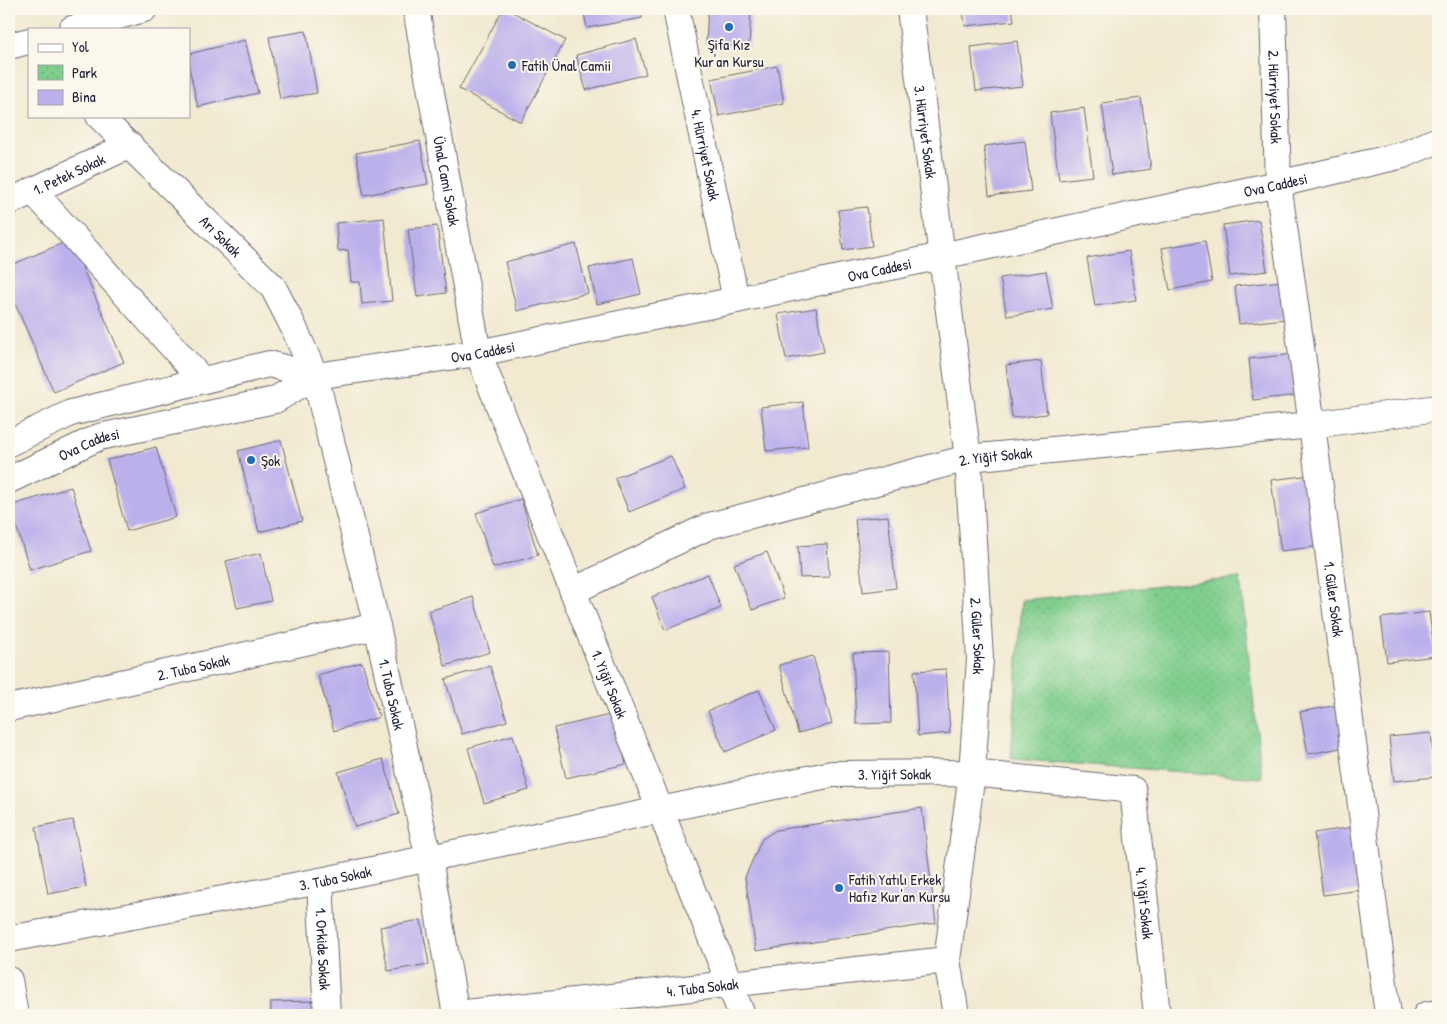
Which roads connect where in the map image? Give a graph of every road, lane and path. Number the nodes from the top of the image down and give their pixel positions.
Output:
1 (144, 9) edge
2 (416, 9) edge
3 (676, 9) edge
4 (910, 9) edge
5 (1273, 9) edge
6 (76, 28) edge
7 (101, 118) edge
8 (1438, 140) edge
9 (130, 145) junction
10 (1278, 184) junction
11 (34, 191) junction
12 (9, 202) edge
13 (941, 256) junction
14 (736, 300) junction
15 (478, 353) junction
16 (315, 376) junction
17 (202, 380) junction
18 (1438, 408) edge
19 (1312, 425) junction
20 (9, 444) edge
21 (968, 458) junction
22 (9, 480) edge
23 (573, 591) junction
24 (377, 626) junction
25 (9, 708) edge
26 (972, 772) junction
27 (1133, 790) joint
28 (660, 810) junction
29 (429, 859) junction
30 (320, 881) junction
31 (9, 939) edge
32 (947, 960) junction
33 (9, 980) edge
34 (730, 984) junction
35 (1438, 1013) edge
36 (15, 1015) edge
37 (327, 1015) edge
38 (456, 1015) edge
39 (742, 1015) edge
40 (956, 1015) edge
41 (1157, 1015) edge
42 (1388, 1015) edge
43 (1426, 1015) edge

1 - 6 street
2 - 15 street, Ünal Cami Sokak
3 - 14 street, 4. Hürriyet Sokak
4 - 13 street, 3. Hürriyet Sokak
5 - 10 street, 2. Hürriyet Sokak
7 - 9 street, Arı Sokak
8 - 10 street, Ova Caddesi
9 - 11 street, 1. Petek Sokak
9 - 16 street, Arı Sokak
10 - 13 street, Ova Caddesi
10 - 19 street, 1. Güler Sokak
11 - 12 street, 1. Petek Sokak
11 - 17 street
13 - 14 street, Ova Caddesi
13 - 21 street, 2. Güler Sokak
14 - 15 street, Ova Caddesi
15 - 16 street, Ova Caddesi
15 - 23 street, 1. Yiğit Sokak
16 - 17 street, Ova Caddesi
16 - 22 street, Ova Caddesi
16 - 24 street, 1. Tuba Sokak
17 - 20 street, Ova Caddesi
18 - 19 street, 2. Yiğit Sokak
19 - 21 street, 2. Yiğit Sokak
19 - 42 street, 1. Güler Sokak
21 - 23 street, 2. Yiğit Sokak
21 - 26 street, 2. Güler Sokak
23 - 28 street, 1. Yiğit Sokak
24 - 25 street, 2. Tuba Sokak
24 - 29 street, 1. Tuba Sokak
26 - 27 street, 3. Yiğit Sokak
26 - 28 street, 3. Yiğit Sokak
26 - 32 street, 2. Güler Sokak
27 - 41 street, 4. Yiğit Sokak
28 - 29 street, 3. Tuba Sokak
28 - 34 street, 1. Yiğit Sokak
29 - 30 street, 3. Tuba Sokak
29 - 38 street, 1. Tuba Sokak
30 - 31 street, 3. Tuba Sokak
30 - 37 street, 1. Orkide Sokak
32 - 34 street, 4. Tuba Sokak
32 - 40 street, 2. Güler Sokak
33 - 36 street
34 - 38 street, 4. Tuba Sokak
34 - 39 street, 1. Yiğit Sokak
35 - 43 street

